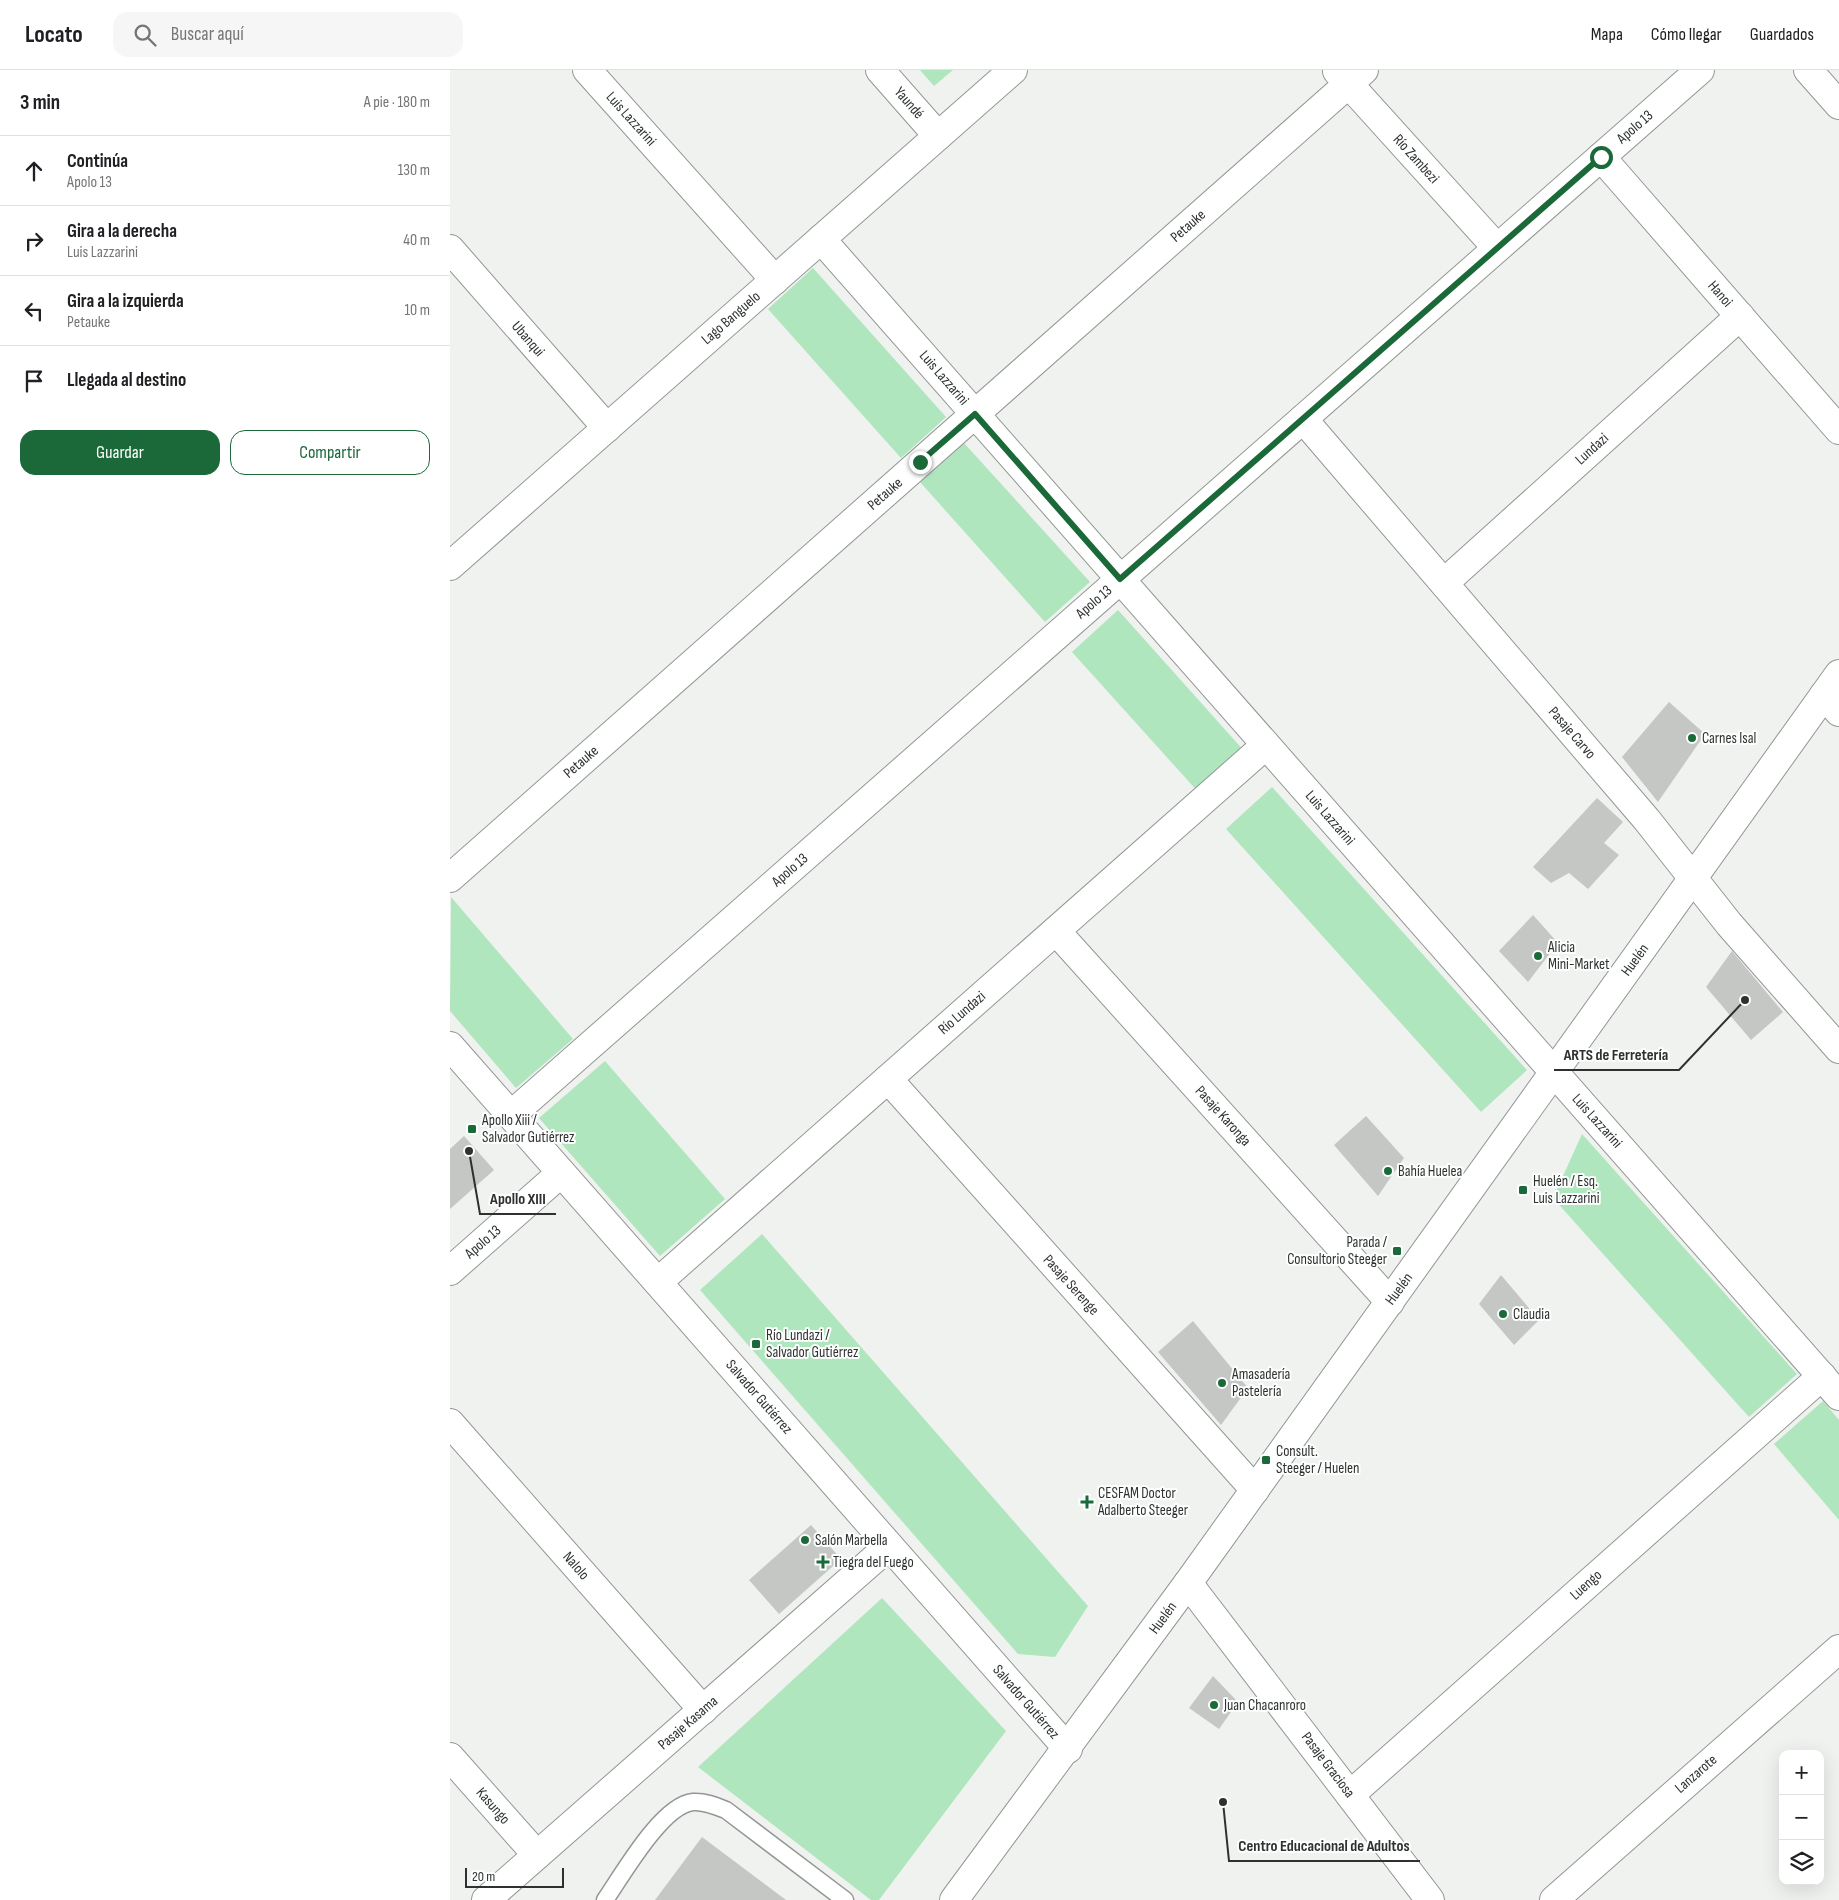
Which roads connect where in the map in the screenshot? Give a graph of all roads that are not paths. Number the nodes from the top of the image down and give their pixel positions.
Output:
1 (587, 70) edge
2 (880, 70) edge
3 (1012, 70) edge
4 (1700, 70) edge
5 (1808, 70) edge
6 (1350, 75) edge
7 (1839, 105) edge
8 (938, 136) junction
9 (1601, 157) junction
10 (821, 239) junction
11 (1497, 248) junction
12 (450, 249) edge
13 (775, 280) junction
14 (1740, 316) junction
15 (975, 414) junction
16 (1303, 419) junction
17 (607, 428) junction
18 (1839, 430) edge
19 (450, 566) edge
20 (1120, 579) junction
21 (1444, 583) junction
22 (1834, 694) edge
23 (1266, 745) junction
24 (450, 878) edge
25 (1693, 878) junction
26 (1056, 931) junction
27 (450, 1046) edge
28 (1839, 1049) edge
29 (1553, 1073) junction
30 (888, 1079) junction
31 (511, 1115) junction
32 (561, 1173) junction
33 (450, 1271) edge
34 (658, 1282) junction
35 (1390, 1302) junction
36 (1830, 1386) edge
37 (450, 1423) edge
38 (1255, 1490) junction
39 (889, 1546) junction
40 (1188, 1583) junction
41 (1839, 1649) edge
42 (703, 1710) junction
43 (1068, 1749) junction
44 (450, 1757) edge
45 (1350, 1794) junction
46 (537, 1856) junction
47 (486, 1900) edge
48 (605, 1900) edge
49 (845, 1900) edge
50 (954, 1900) edge
51 (1430, 1900) edge
52 (1554, 1900) edge

1 - 13 street, Luis Lazzarini
2 - 8 street, Yaundé
3 - 8 street, Lago Banguelo
4 - 9 street, Apolo 13
5 - 7 street
6 - 11 street, Río Zambezi
6 - 15 street, Petauke
8 - 10 street, Lago Banguelo
9 - 11 street, Apolo 13
9 - 14 street, Hanoi
10 - 13 street, Lago Banguelo
10 - 15 street, Luis Lazzarini
11 - 16 street, Apolo 13
12 - 17 street, Ubanqui
13 - 17 street, Lago Banguelo
14 - 18 street, Hanoi
14 - 21 street, Lundazi
15 - 20 street, Luis Lazzarini
15 - 24 street, Petauke
16 - 20 street, Apolo 13
16 - 21 street, Pasaje Carvo
17 - 19 street, Lago Banguelo
20 - 23 street, Luis Lazzarini
20 - 31 street, Apolo 13
21 - 25 street, Pasaje Carvo
22 - 25 street, Huelén
23 - 26 street, Río Lundazi
23 - 29 street, Luis Lazzarini
25 - 28 street, Pasaje Carvo
25 - 29 street, Huelén
26 - 30 street, Río Lundazi
26 - 35 street, Pasaje Karonga
27 - 31 street, Salvador Gutiérrez
29 - 35 street, Huelén
29 - 36 street, Luis Lazzarini
30 - 34 street, Río Lundazi
30 - 38 street, Pasaje Serenge
31 - 32 street, Salvador Gutiérrez
32 - 33 street, Apolo 13
32 - 34 street, Salvador Gutiérrez
34 - 39 street, Salvador Gutiérrez
35 - 38 street, Huelén
36 - 45 street, Luengo
37 - 42 street, Nalolo
38 - 40 street, Huelén
39 - 42 street, Pasaje Kasama
39 - 43 street, Salvador Gutiérrez
40 - 43 street, Huelén
40 - 45 street, Pasaje Graciosa
41 - 52 street, Lanzarote
42 - 46 street, Pasaje Kasama
43 - 50 street, Huelén
44 - 46 street, Kasungo
45 - 51 street, Pasaje Graciosa
46 - 47 street, Pasaje Kasama
48 - 49 lane

